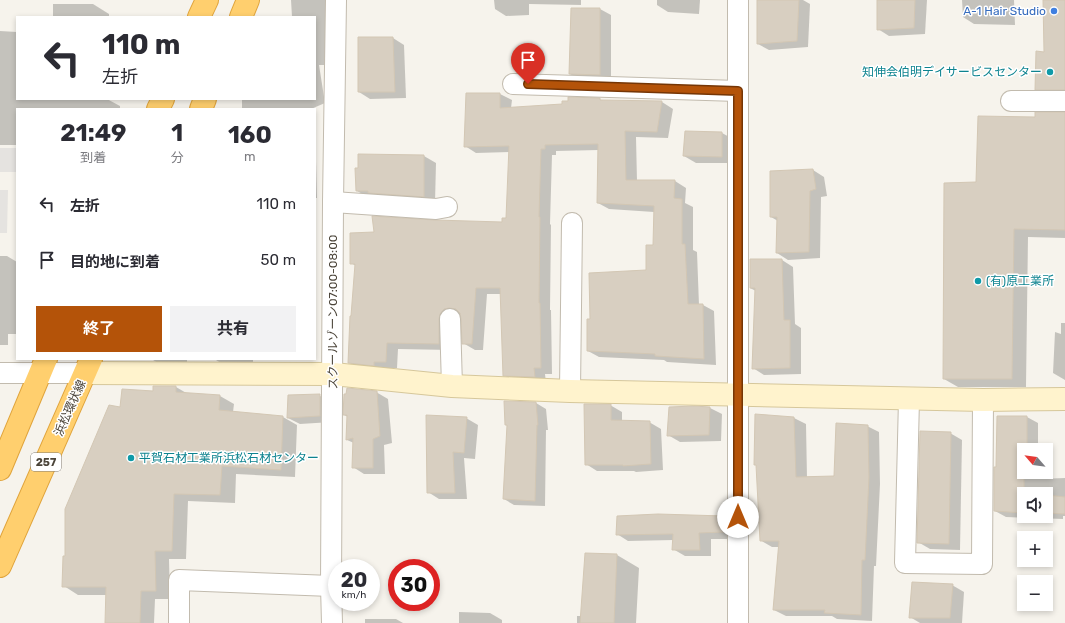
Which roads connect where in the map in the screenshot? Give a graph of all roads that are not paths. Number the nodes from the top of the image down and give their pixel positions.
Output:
1 (207, 0) edge
2 (248, 0) edge
3 (336, 0) edge
4 (738, 0) edge
5 (199, 16) edge
6 (241, 16) edge
7 (513, 84) dead end
8 (738, 91) junction
9 (1011, 101) dead end
10 (1065, 101) edge
11 (333, 202) junction
12 (447, 207) dead end
13 (572, 223) dead end
14 (450, 319) dead end
15 (43, 366) edge
16 (88, 366) edge
17 (0, 373) edge
18 (333, 374) junction
19 (452, 386) junction
20 (570, 392) junction
21 (738, 395) junction
22 (910, 399) junction
23 (1065, 399) edge
24 (984, 400) junction
25 (0, 469) edge
26 (331, 559) edge
27 (0, 566) edge
28 (328, 586) edge
29 (332, 611) edge
30 (179, 623) edge
31 (332, 623) edge
32 (738, 623) edge

1 - 5 highway
2 - 6 highway
3 - 11 street, スクールゾーン07:00-08:00
4 - 8 street
7 - 8 street
8 - 21 street
9 - 10 street
11 - 12 street
11 - 18 street, スクールゾーン07:00-08:00
13 - 20 street
14 - 19 street
15 - 16 street
15 - 17 street
15 - 25 highway
16 - 18 street
16 - 27 highway, 浜松環状線 / 257
18 - 19 street
18 - 26 street, スクールゾーン07:00-08:00
19 - 20 street
20 - 21 street
21 - 22 street
21 - 32 street
22 - 24 street
22 - 24 street
23 - 24 street
28 - 30 street
29 - 31 street, スクールゾーン07:00-08:00

